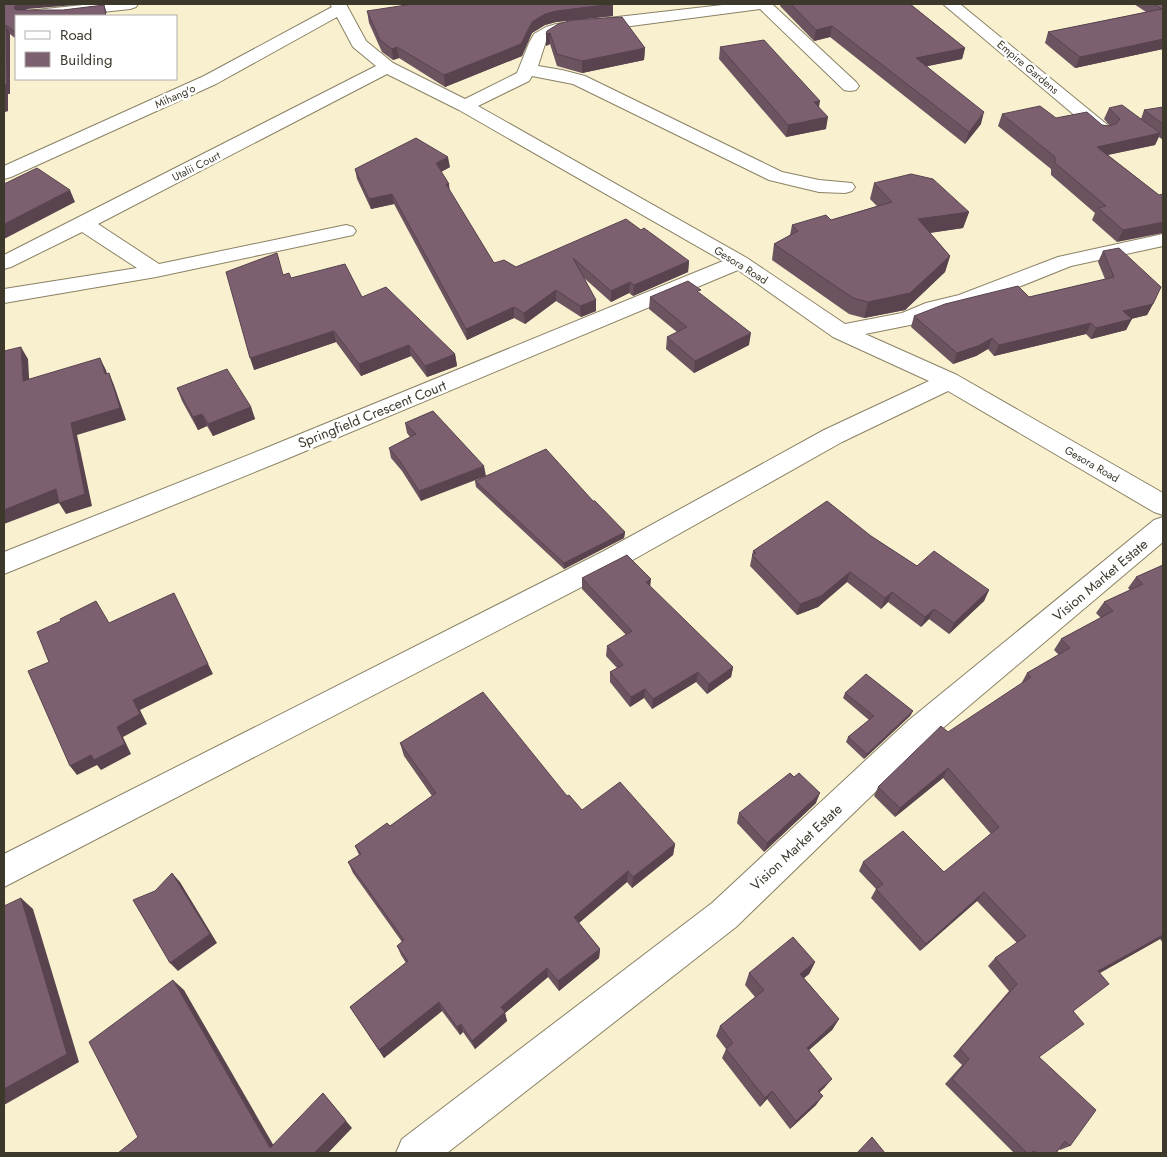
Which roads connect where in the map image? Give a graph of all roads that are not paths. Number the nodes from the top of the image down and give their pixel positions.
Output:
1 (130, 4) edge
2 (763, 4) edge
3 (951, 4) edge
4 (339, 6) edge
5 (36, 15) edge
6 (387, 67) junction
7 (529, 70) junction
8 (850, 86) dead end
9 (465, 106) junction
10 (1104, 131) edge
11 (4, 174) edge
12 (845, 187) dead end
13 (83, 224) junction
14 (346, 231) dead end
15 (1163, 240) edge
16 (740, 262) junction
17 (4, 263) edge
18 (156, 271) junction
19 (4, 296) edge
20 (841, 332) junction
21 (949, 381) junction
22 (1163, 505) edge
23 (1163, 527) edge
24 (4, 563) edge
25 (4, 871) edge
26 (416, 1153) edge

1 - 5 street
2 - 7 street
2 - 8 street
3 - 10 street, Empire Gardens
4 - 6 street, Gesora Road
4 - 11 street, Mihang'o
6 - 9 street, Gesora Road
6 - 13 street, Utalii Court
7 - 9 street
7 - 12 street
9 - 16 street, Gesora Road
13 - 17 street, Utalii Court
13 - 18 street
14 - 18 street
15 - 20 street
16 - 20 street, Gesora Road
16 - 24 street, Springfield Crescent Court
18 - 19 street
20 - 21 street, Gesora Road
21 - 22 street, Gesora Road
21 - 25 street
23 - 26 street, Vision Market Estate

